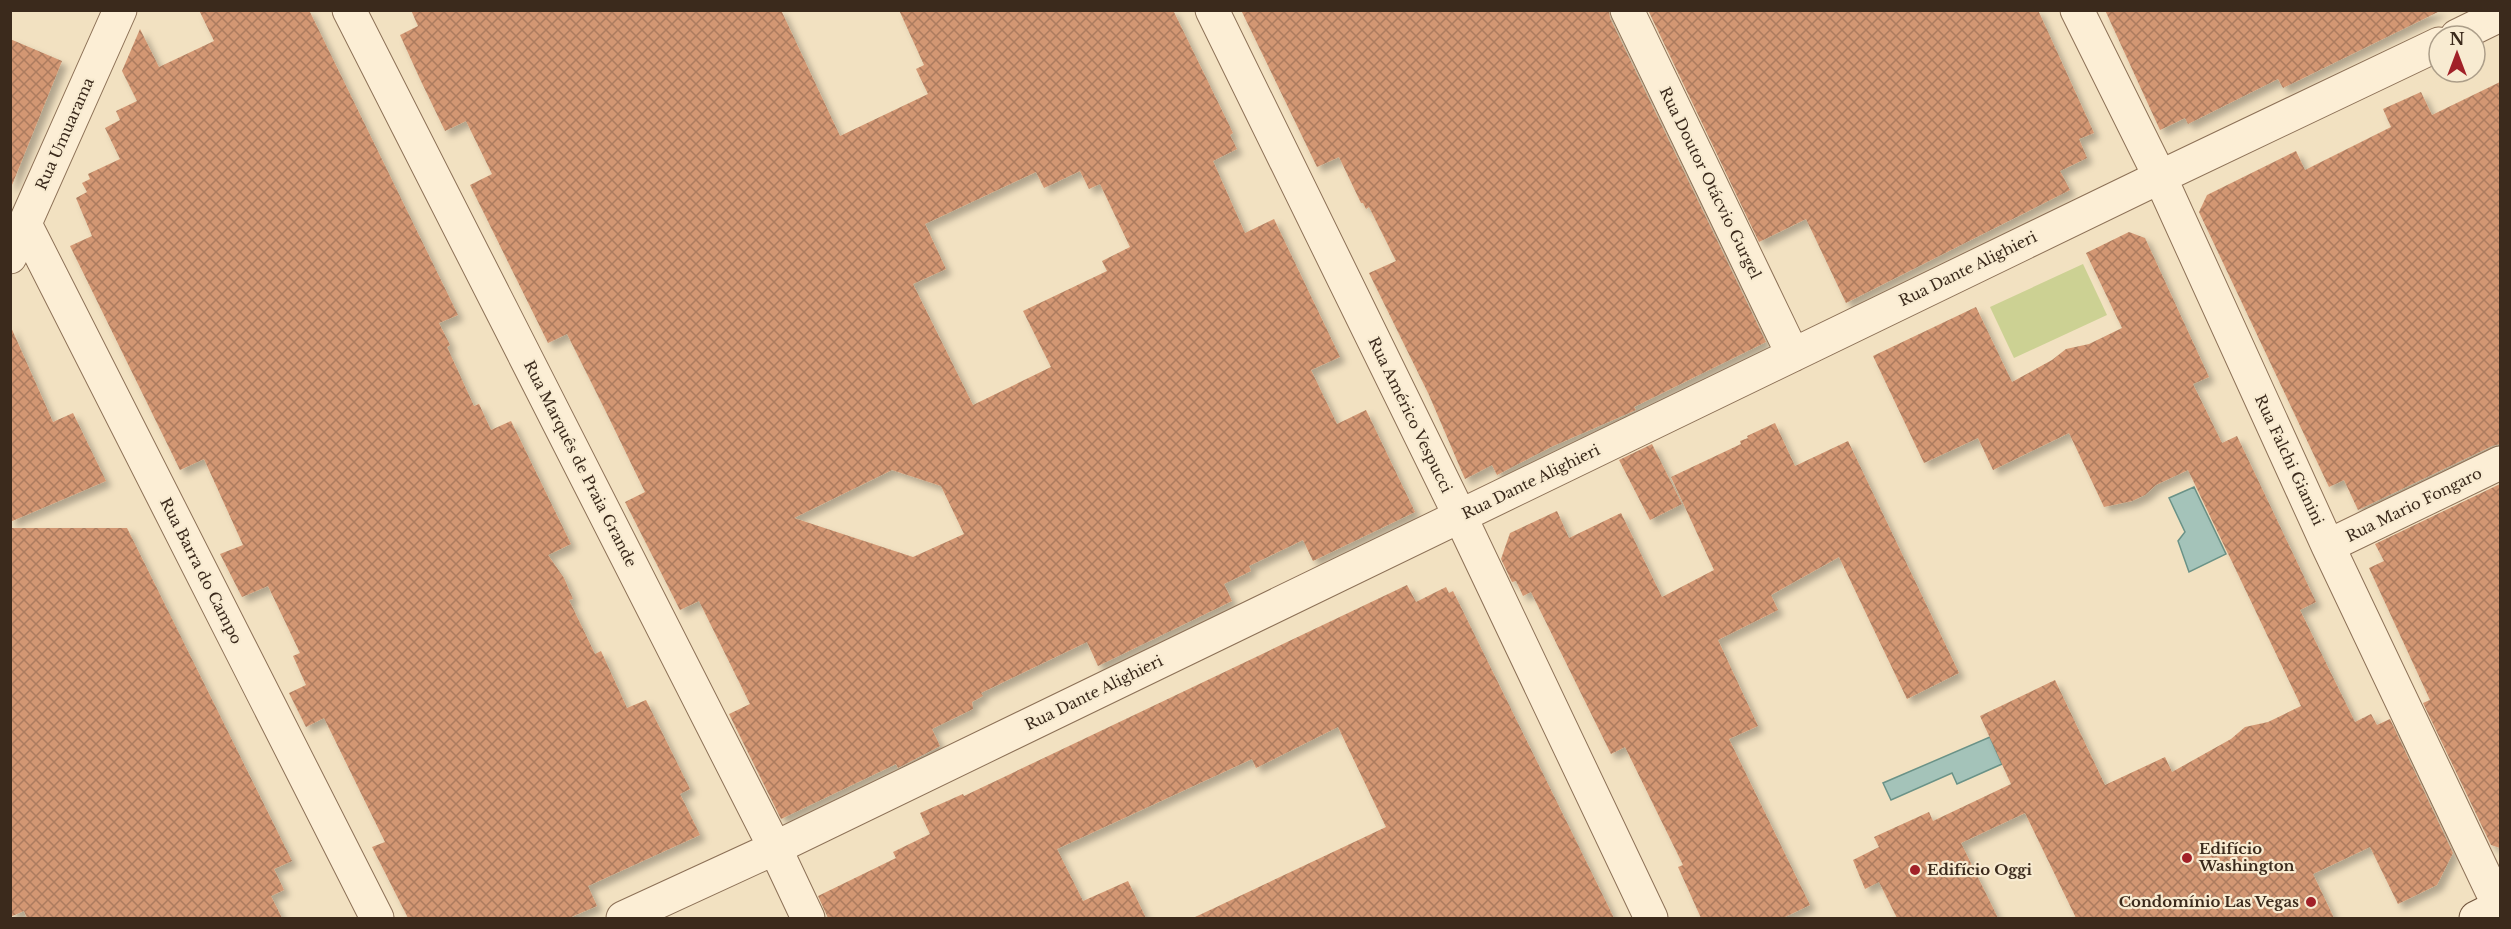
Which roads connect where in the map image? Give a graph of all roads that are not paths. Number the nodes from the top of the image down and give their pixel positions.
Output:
1 (120, 10) edge
2 (349, 10) edge
3 (1212, 10) edge
4 (1627, 10) edge
5 (2077, 10) edge
6 (2500, 15) edge
7 (2482, 24) edge
8 (2427, 50) edge
9 (2160, 177) junction
10 (25, 224) junction
11 (10, 257) edge
12 (1793, 355) junction
13 (2500, 463) edge
14 (1460, 516) junction
15 (2328, 546) junction
16 (775, 848) junction
17 (2500, 907) edge
18 (377, 918) edge
19 (623, 918) edge
20 (808, 918) edge
21 (1651, 918) edge
22 (2476, 918) edge

1 - 10 street, Rua Umuarama
2 - 16 street, Rua Marquês de Praia Grande
3 - 14 street, Rua Américo Vespucci
4 - 12 street, Rua Doutor Otácvio Gurgel
5 - 9 street, Rua Falchi Gianini
6 - 7 street
8 - 9 street, Rua Dante Alighieri
9 - 12 street, Rua Dante Alighieri
9 - 15 street, Rua Falchi Gianini
10 - 11 street, Rua Umuarama
10 - 18 street, Rua Barra do Campo
12 - 14 street, Rua Dante Alighieri
13 - 15 street, Rua Mario Fongaro
14 - 16 street, Rua Dante Alighieri
14 - 21 street, Rua Américo Vespucci
15 - 17 street, Rua Falchi Gianini
16 - 19 street, Rua Dante Alighieri
16 - 20 street, Rua Marquês de Praia Grande
17 - 22 street

